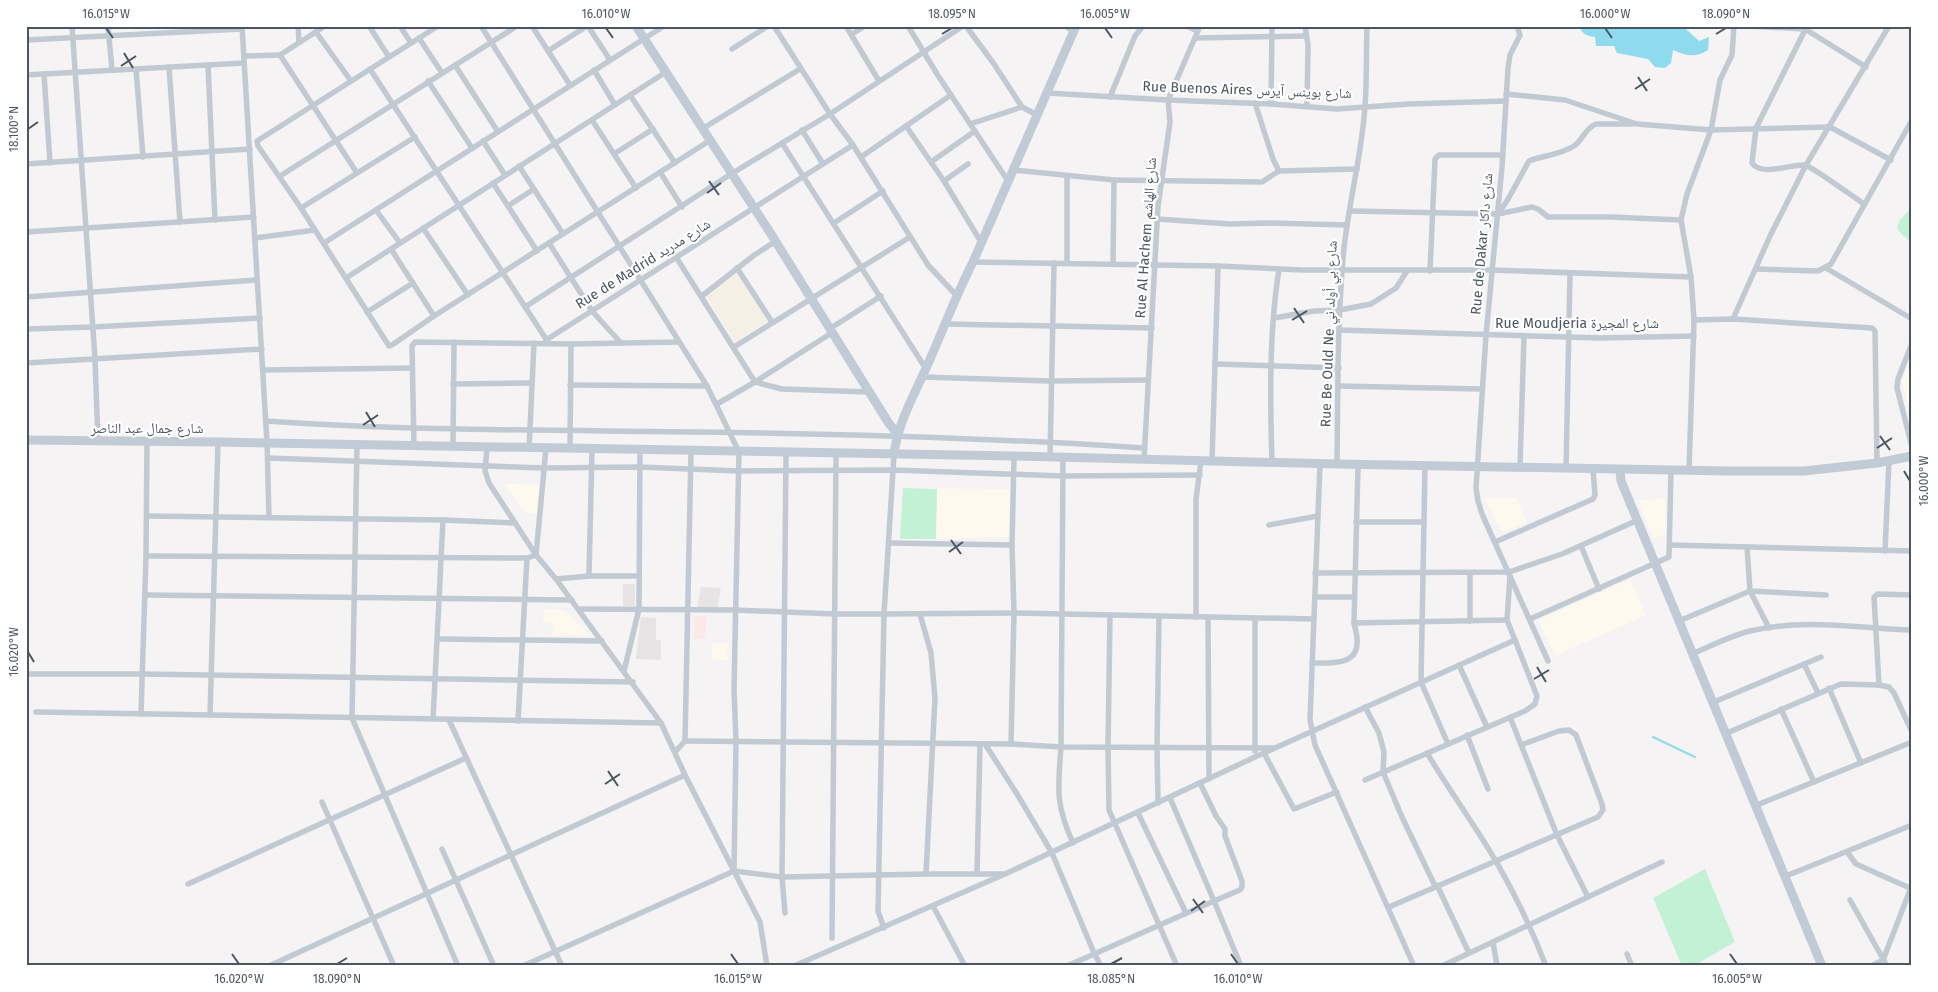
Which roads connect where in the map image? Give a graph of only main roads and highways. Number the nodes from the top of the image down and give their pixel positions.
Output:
1 (636, 26) edge
2 (1072, 28) edge
3 (897, 436) junction
4 (26, 440) edge
5 (894, 454) junction
6 (1912, 456) edge
7 (1620, 470) junction
8 (1822, 966) edge

1 - 3 main road
2 - 3 main road
3 - 5 main road
4 - 5 main road, شارع جمال عبد الناصر
5 - 7 main road, شارع جمال عبد الناصر
6 - 7 main road, شارع جمال عبد الناصر
7 - 8 main road

